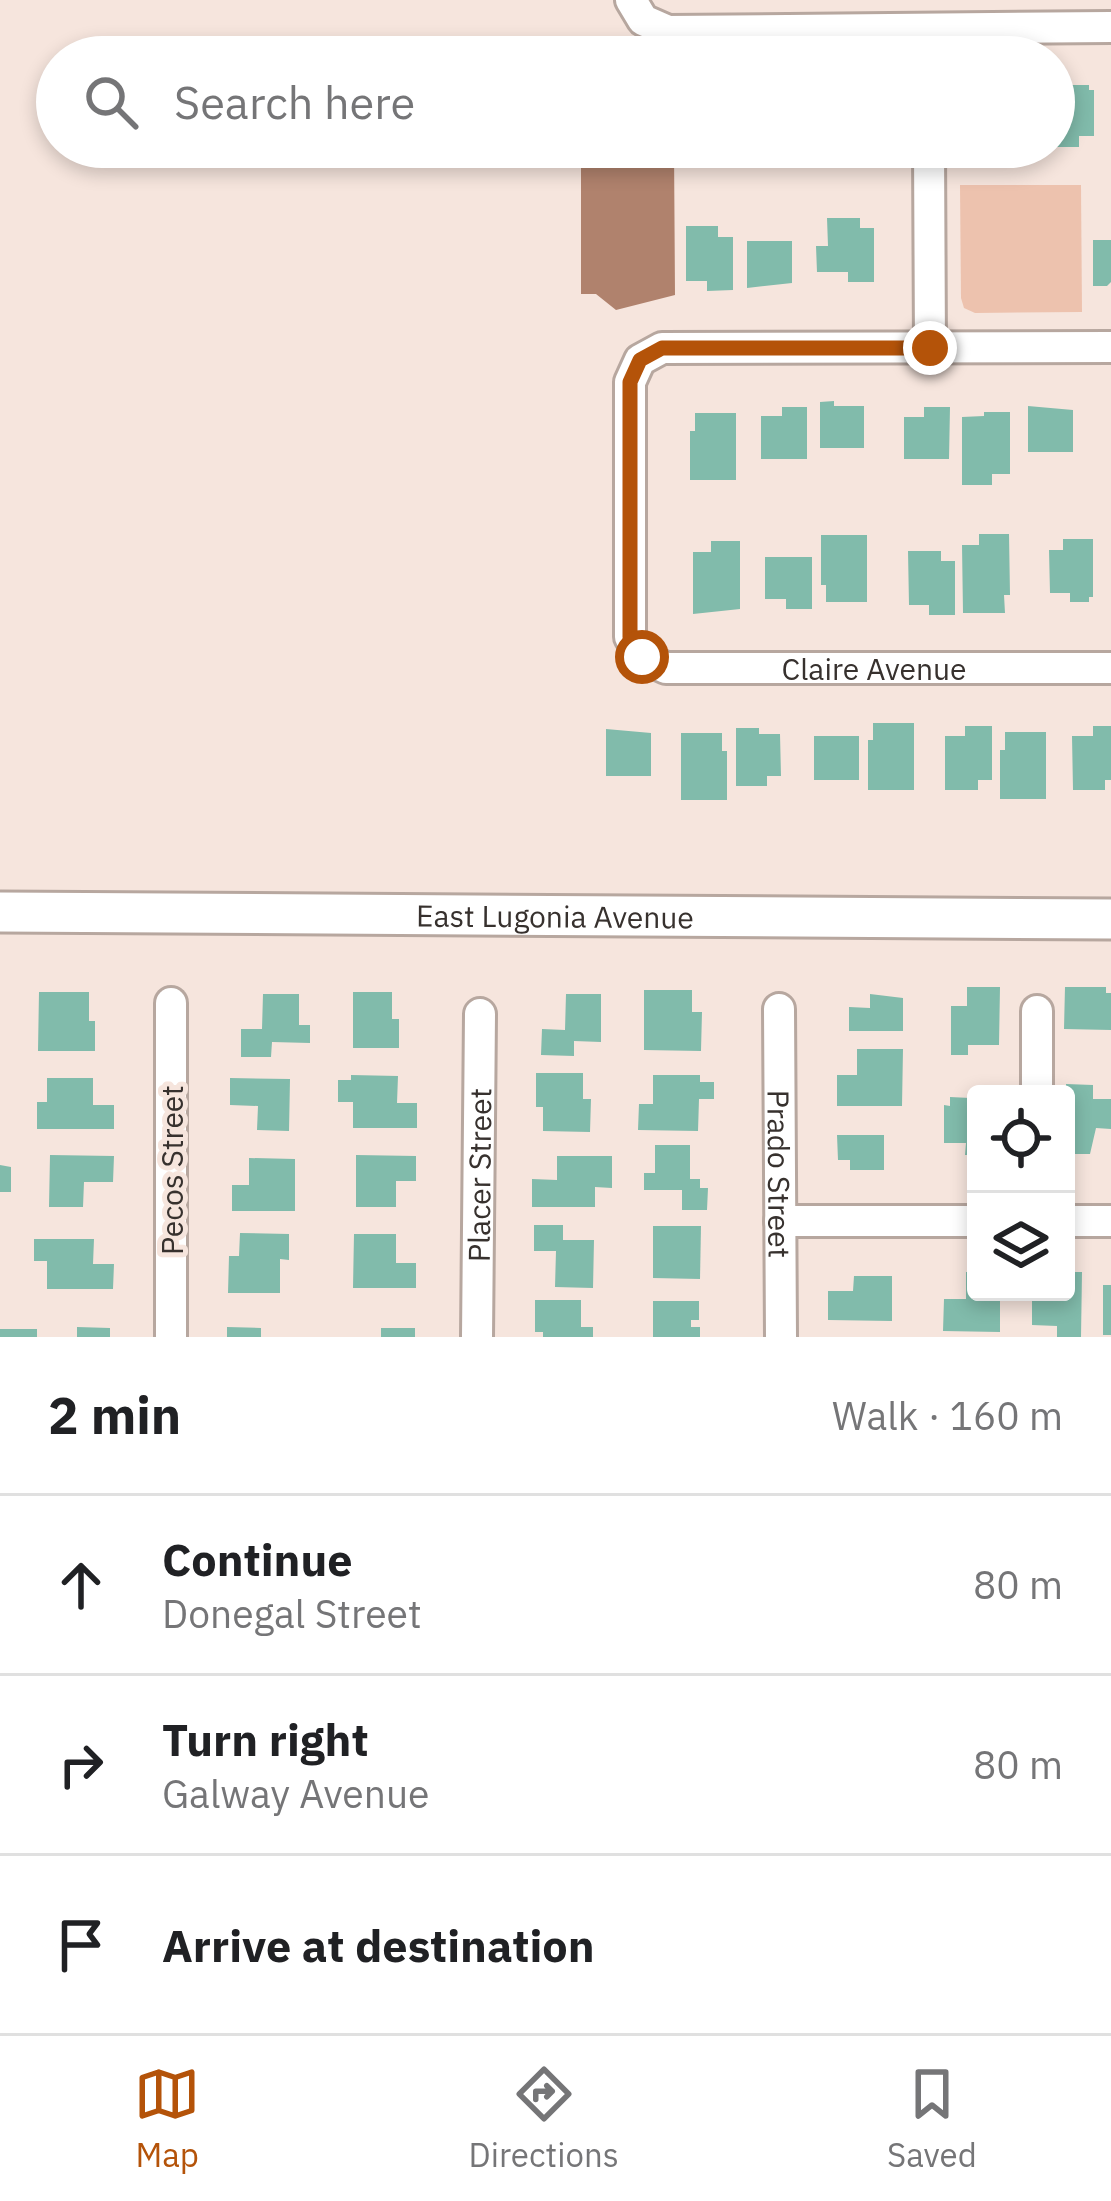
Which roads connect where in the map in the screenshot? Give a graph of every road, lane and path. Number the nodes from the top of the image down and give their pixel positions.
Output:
1 (637, 10) edge
2 (1111, 27) edge
3 (763, 36) edge
4 (1009, 36) edge
5 (929, 168) edge
6 (1111, 347) edge
7 (930, 348) junction
8 (1111, 668) edge
9 (0, 912) edge
10 (1111, 919) edge
11 (171, 1003) dead end
12 (779, 1009) dead end
13 (1037, 1012) dead end
14 (480, 1014) dead end
15 (1037, 1085) edge
16 (780, 1221) junction
17 (967, 1221) edge
18 (1075, 1221) edge
19 (1111, 1221) edge
20 (171, 1337) edge
21 (477, 1337) edge
22 (781, 1337) edge

1 - 3 street
2 - 4 street
5 - 7 street
6 - 7 street
7 - 8 street, Claire Avenue
9 - 10 main road, East Lugonia Avenue
11 - 20 street, Pecos Street
12 - 16 street, Prado Street
13 - 15 street
14 - 21 street, Placer Street
16 - 17 street
16 - 22 street, Prado Street
18 - 19 street

